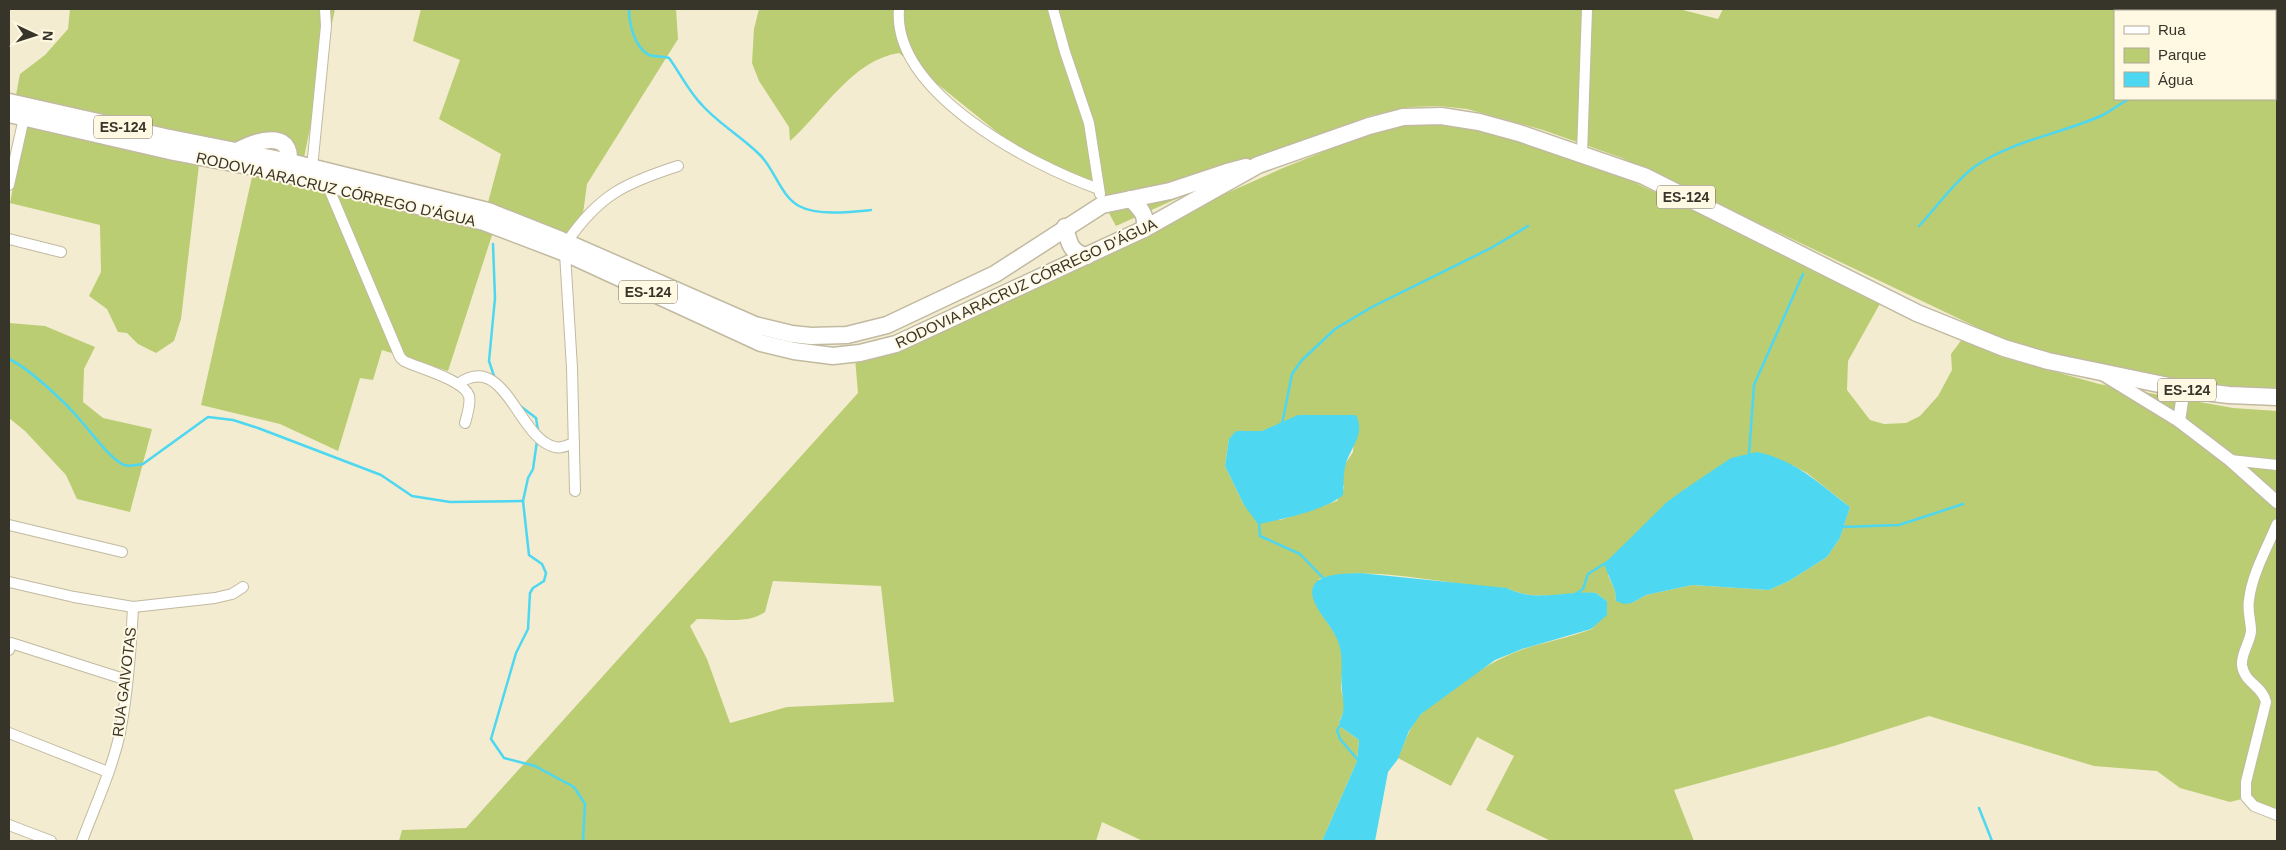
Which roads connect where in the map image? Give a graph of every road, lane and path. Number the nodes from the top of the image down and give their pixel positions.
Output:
1 (325, 9) edge
2 (899, 9) edge
3 (1053, 9) edge
4 (1587, 9) edge
5 (9, 102) edge
6 (17, 116) edge
7 (1582, 154) junction
8 (678, 166) dead end
9 (1258, 166) junction
10 (288, 168) junction
11 (312, 168) junction
12 (327, 184) junction
13 (9, 185) edge
14 (1100, 197) junction
15 (1131, 199) junction
16 (1066, 227) junction
17 (1144, 229) junction
18 (9, 239) edge
19 (566, 248) junction
20 (61, 252) dead end
21 (1087, 256) junction
22 (2098, 372) junction
23 (458, 384) junction
24 (2188, 390) junction
25 (2277, 397) edge
26 (2179, 421) junction
27 (465, 423) dead end
28 (574, 443) junction
29 (2230, 460) junction
30 (2277, 465) edge
31 (575, 491) dead end
32 (2277, 502) edge
33 (2277, 524) edge
34 (9, 525) edge
35 (122, 552) dead end
36 (9, 582) edge
37 (243, 587) dead end
38 (133, 607) junction
39 (10, 647) edge
40 (127, 680) junction
41 (9, 733) edge
42 (108, 772) junction
43 (2277, 815) edge
44 (9, 825) edge
45 (51, 841) edge
46 (82, 841) edge

1 - 11 street
2 - 14 street
3 - 14 street
4 - 7 street
5 - 10 main road, RODOVIA ARACRUZ CÓRREGO D'ÁGUA / ES-124
6 - 10 main road, RODOVIA ARACRUZ CÓRREGO D'ÁGUA / ES-124
6 - 13 street
7 - 9 main road, RODOVIA ARACRUZ CÓRREGO D'ÁGUA / ES-124
7 - 22 main road, RODOVIA ARACRUZ CÓRREGO D'ÁGUA / ES-124
8 - 19 street
9 - 15 main road, RODOVIA ARACRUZ CÓRREGO D'ÁGUA / ES-124
9 - 17 main road, RODOVIA ARACRUZ CÓRREGO D'ÁGUA / ES-124
10 - 11 main road, RODOVIA ARACRUZ CÓRREGO D'ÁGUA / ES-124
10 - 12 main road, RODOVIA ARACRUZ CÓRREGO D'ÁGUA / ES-124
11 - 19 main road, RODOVIA ARACRUZ CÓRREGO D'ÁGUA / ES-124
12 - 19 main road, RODOVIA ARACRUZ CÓRREGO D'ÁGUA / ES-124
12 - 23 street
14 - 15 main road, RODOVIA ARACRUZ CÓRREGO D'ÁGUA / ES-124
14 - 16 main road, RODOVIA ARACRUZ CÓRREGO D'ÁGUA / ES-124
15 - 17 main road
16 - 19 main road, RODOVIA ARACRUZ CÓRREGO D'ÁGUA / ES-124
16 - 21 main road
17 - 21 main road, RODOVIA ARACRUZ CÓRREGO D'ÁGUA / ES-124
18 - 20 street
19 - 21 main road, RODOVIA ARACRUZ CÓRREGO D'ÁGUA / ES-124
19 - 28 street
22 - 24 main road, RODOVIA ARACRUZ CÓRREGO D'ÁGUA / ES-124
22 - 26 street
23 - 27 street
23 - 28 street
24 - 25 main road, RODOVIA ARACRUZ CÓRREGO D'ÁGUA / ES-124
24 - 26 street
26 - 29 street
28 - 31 street
29 - 30 street
29 - 32 street
33 - 43 street
34 - 35 street
36 - 38 street
37 - 38 street
38 - 40 street, RUA GAIVOTAS
39 - 40 street
40 - 42 street, RUA GAIVOTAS
41 - 42 street
42 - 46 street, RUA GAIVOTAS
44 - 45 street

